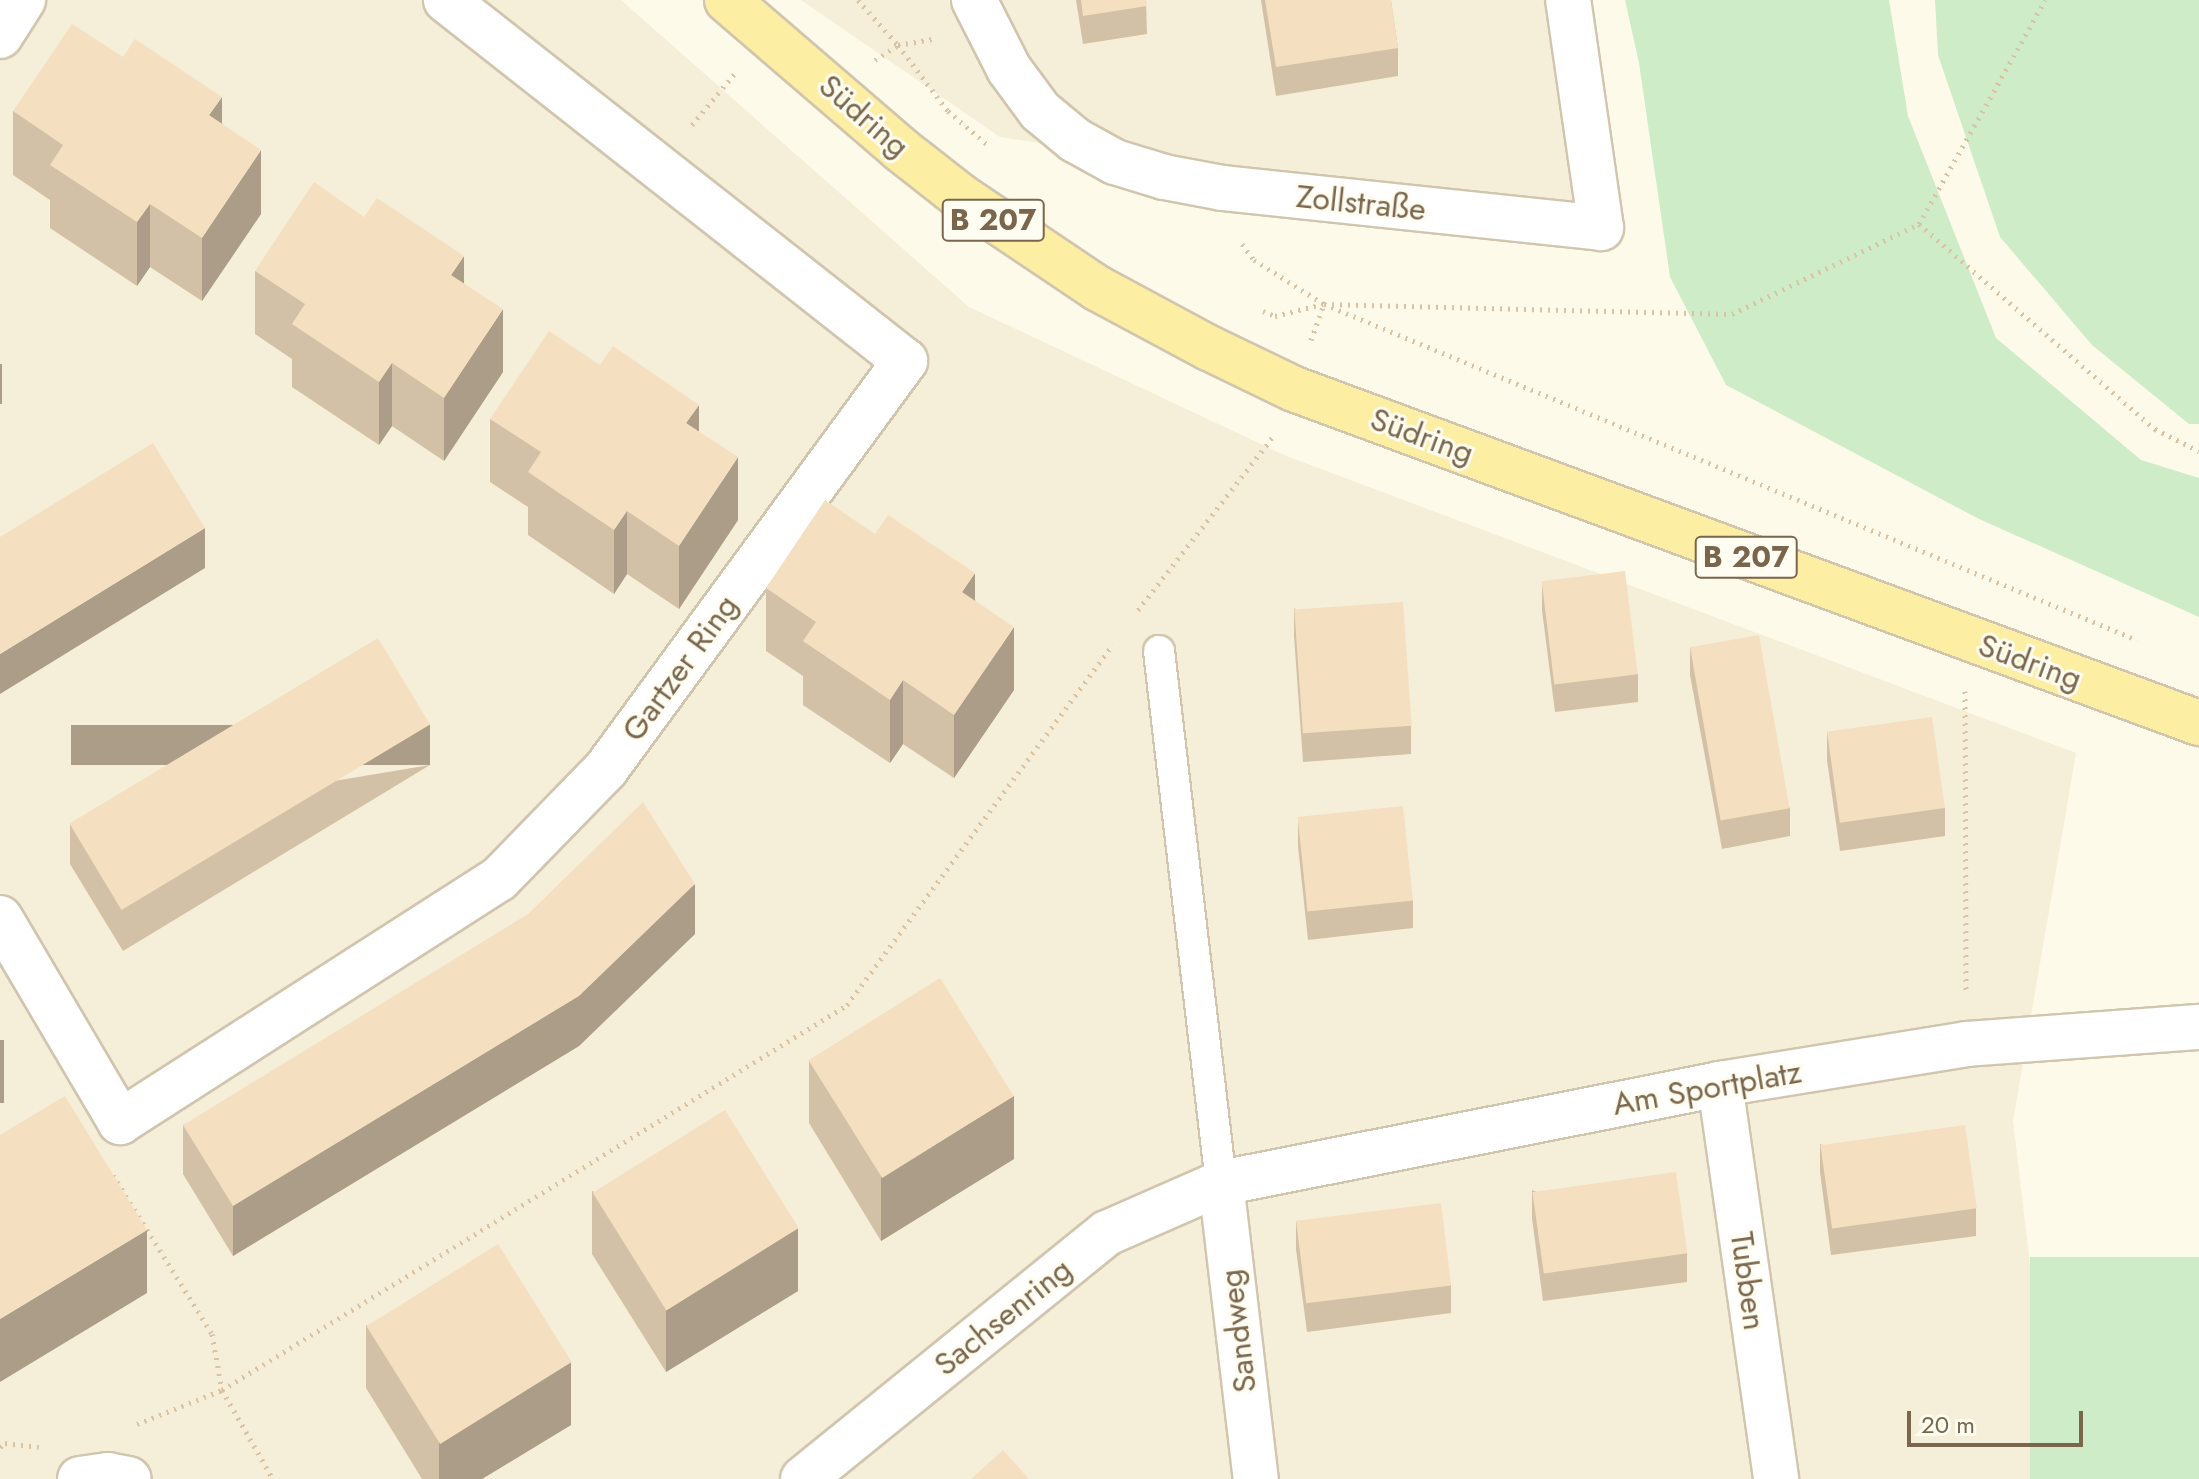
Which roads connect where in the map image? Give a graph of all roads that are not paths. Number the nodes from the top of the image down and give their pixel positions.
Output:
1 (23, 0) edge
2 (446, 0) edge
3 (727, 0) edge
4 (1568, 0) edge
5 (981, 15) edge
6 (0, 36) edge
7 (1159, 651) dead end
8 (2199, 723) edge
9 (0, 918) edge
10 (2199, 1027) edge
11 (1720, 1084) junction
12 (1221, 1183) junction
13 (80, 1479) edge
14 (129, 1479) edge
15 (803, 1479) edge
16 (1256, 1479) edge
17 (1776, 1479) edge

1 - 6 street
2 - 9 street, Gartzer Ring
3 - 8 main road, Südring / B 207
4 - 5 street, Zollstraße
7 - 12 lane
10 - 11 street, Am Sportplatz
11 - 12 street, Am Sportplatz
11 - 17 street, Tubben
12 - 15 street, Sachsenring
12 - 16 street, Sandweg
13 - 14 street

